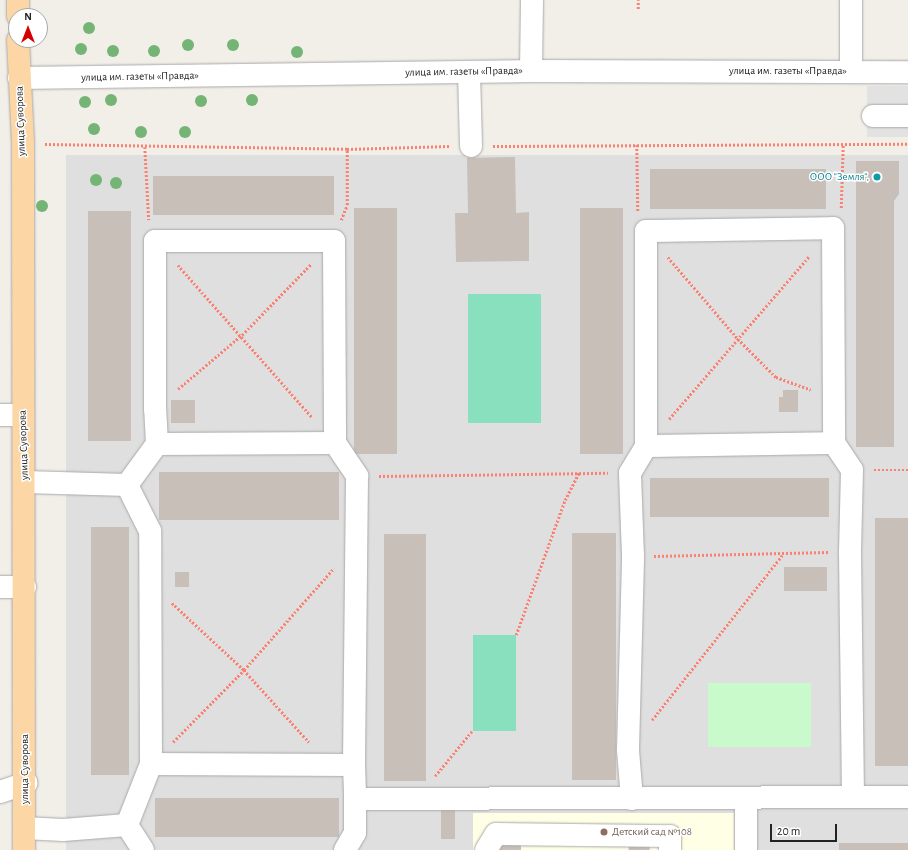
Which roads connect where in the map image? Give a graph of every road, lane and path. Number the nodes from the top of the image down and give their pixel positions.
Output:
1 (532, 0) edge
2 (638, 0) edge
3 (851, 0) edge
4 (638, 9) dead end
5 (18, 48) edge
6 (531, 71) junction
7 (851, 71) junction
8 (908, 72) edge
9 (469, 73) junction
10 (19, 78) junction
11 (873, 116) dead end
12 (908, 116) edge
13 (843, 144) dead end
14 (637, 145) dead end
15 (470, 146) dead end
16 (145, 147) dead end
17 (347, 149) dead end
18 (834, 228) junction
19 (646, 231) junction
20 (155, 241) junction
21 (334, 241) junction
22 (242, 335) junction
23 (738, 339) junction
24 (834, 399) junction
25 (155, 409) junction
26 (0, 415) edge
27 (23, 415) junction
28 (335, 443) junction
29 (834, 443) junction
30 (157, 444) junction
31 (646, 446) junction
32 (852, 470) junction
33 (908, 470) edge
34 (580, 472) junction
35 (630, 473) junction
36 (357, 476) junction
37 (25, 482) junction
38 (127, 485) junction
39 (356, 542) junction
40 (850, 552) junction
41 (783, 554) junction
42 (633, 556) junction
43 (151, 582) junction
44 (0, 587) edge
45 (25, 587) junction
46 (516, 635) dead end
47 (244, 670) junction
48 (472, 732) dead end
49 (628, 750) junction
50 (151, 764) junction
51 (329, 764) junction
52 (354, 765) junction
53 (0, 774) edge
54 (26, 783) junction
55 (0, 792) edge
56 (418, 797) junction
57 (853, 797) junction
58 (908, 797) edge
59 (355, 798) junction
60 (746, 798) junction
61 (632, 799) junction
62 (127, 825) junction
63 (24, 828) junction
64 (24, 850) edge
65 (143, 850) edge
66 (346, 850) edge
67 (486, 850) edge
68 (670, 850) edge
69 (746, 850) edge

1 - 6 street
2 - 4 path
3 - 7 street
5 - 10 main road, улица Суворова
6 - 7 street, улица им. газеты «Правда»
6 - 9 street, улица им. газеты «Правда»
7 - 8 street, улица им. газеты «Правда»
9 - 10 street, улица им. газеты «Правда»
9 - 15 street
10 - 27 main road, улица Суворова
11 - 12 street
13 - 18 path
14 - 19 path
16 - 20 path
17 - 21 path
18 - 19 street
18 - 23 path
18 - 24 street
19 - 23 path
19 - 31 street
20 - 21 street
20 - 22 path
20 - 25 street
21 - 22 path
21 - 28 street
22 - 25 path
22 - 28 path
23 - 24 path
23 - 31 path
24 - 29 street
25 - 30 street
26 - 27 street
27 - 37 main road, улица Суворова
28 - 30 street
28 - 36 street
29 - 31 street
29 - 32 street
30 - 38 street
31 - 35 street
32 - 33 path
32 - 40 street
34 - 35 path
34 - 36 path
34 - 46 path
35 - 42 street
36 - 39 street
37 - 38 street
37 - 45 main road, улица Суворова
38 - 43 street
39 - 47 path
39 - 52 street
40 - 41 path
40 - 57 street
41 - 42 path
41 - 49 path
42 - 49 street
43 - 47 path
43 - 50 street
44 - 45 street
45 - 54 main road, улица Суворова
47 - 50 path
47 - 51 path
48 - 56 path
49 - 61 street
50 - 51 street
50 - 62 street
51 - 52 street
52 - 59 street
53 - 54 street
54 - 55 street
54 - 63 main road, улица Суворова
56 - 59 street
56 - 61 street
57 - 58 street
57 - 60 street
59 - 66 street
60 - 61 street
60 - 69 street
62 - 63 street
62 - 65 street
63 - 64 main road, улица Суворова
67 - 68 street

